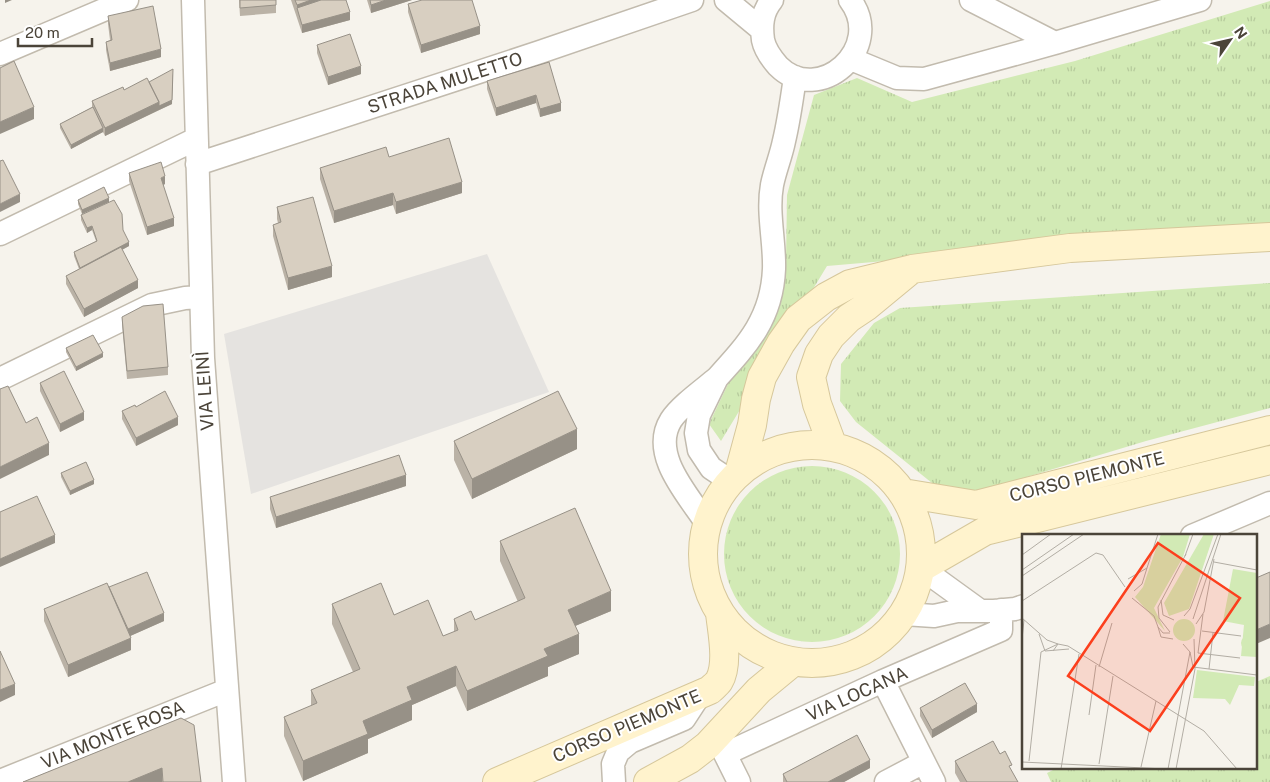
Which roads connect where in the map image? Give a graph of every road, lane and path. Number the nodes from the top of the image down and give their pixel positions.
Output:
1 (127, 0) edge
2 (193, 0) edge
3 (692, 0) edge
4 (726, 0) edge
5 (734, 0) edge
6 (850, 0) edge
7 (971, 0) edge
8 (1200, 0) edge
9 (770, 2) edge
10 (762, 29) junction
11 (1055, 43) junction
12 (0, 54) edge
13 (850, 59) junction
14 (795, 76) junction
15 (196, 139) junction
16 (197, 164) junction
17 (0, 234) edge
18 (1270, 238) edge
19 (912, 269) junction
20 (200, 297) junction
21 (0, 378) edge
22 (717, 378) junction
23 (1270, 430) edge
24 (832, 447) junction
25 (1270, 460) edge
26 (736, 477) junction
27 (902, 493) junction
28 (1270, 503) edge
29 (707, 524) junction
30 (1197, 534) edge
31 (921, 568) junction
32 (1022, 607) edge
33 (990, 610) junction
34 (720, 613) junction
35 (904, 614) junction
36 (793, 662) junction
37 (883, 681) junction
38 (227, 690) junction
39 (699, 696) junction
40 (929, 772) edge
41 (0, 781) edge
42 (234, 782) edge
43 (497, 782) edge
44 (614, 782) edge
45 (648, 782) edge
46 (739, 782) edge
47 (886, 782) edge

1 - 12 street
2 - 15 street, VIA LEINÌ
3 - 16 street, STRADA MULETTO
4 - 10 street
5 - 9 street
6 - 13 street
7 - 11 street
8 - 11 street
9 - 10 street
10 - 14 street
11 - 13 street
13 - 14 street
14 - 22 street
15 - 16 street, VIA LEINÌ
15 - 17 street
16 - 20 street, VIA LEINÌ
18 - 19 main road
19 - 24 main road
19 - 26 main road
20 - 21 street
20 - 38 street, VIA LEINÌ
22 - 26 street
22 - 29 street
23 - 27 main road, CORSO PIEMONTE
24 - 26 main road
24 - 27 main road
25 - 31 main road, CORSO PIEMONTE
26 - 29 main road
27 - 31 main road
28 - 30 street
29 - 34 main road
31 - 33 street
31 - 35 main road
32 - 33 street
33 - 35 street
33 - 37 street, VIA LOCANA
34 - 36 main road
34 - 39 main road, CORSO PIEMONTE
35 - 36 main road
36 - 45 main road
37 - 40 street
37 - 46 street, VIA LOCANA
38 - 41 street, VIA MONTE ROSA
38 - 42 street, VIA LEINÌ
39 - 43 main road, CORSO PIEMONTE
39 - 44 street
40 - 47 street

